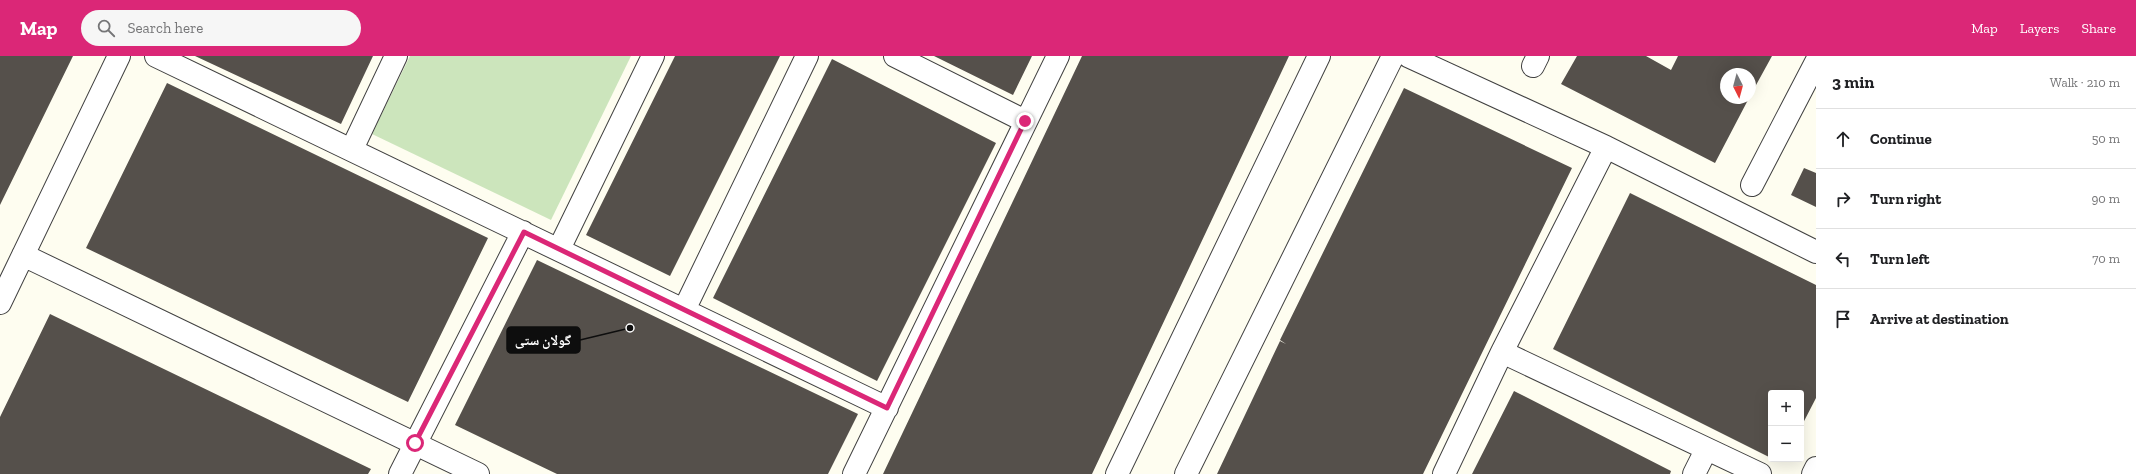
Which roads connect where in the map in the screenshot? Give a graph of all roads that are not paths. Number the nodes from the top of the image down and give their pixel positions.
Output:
1 (120, 56) edge
2 (156, 56) edge
3 (396, 56) edge
4 (653, 56) edge
5 (807, 56) edge
6 (895, 56) edge
7 (1058, 56) edge
8 (1319, 56) edge
9 (1393, 56) edge
10 (1408, 56) edge
11 (1816, 62) edge
12 (1025, 121) junction
13 (1606, 147) junction
14 (352, 149) junction
15 (1752, 185) dead end
16 (524, 232) junction
17 (559, 249) junction
18 (1816, 252) edge
19 (23, 255) junction
20 (0, 303) edge
21 (684, 310) junction
22 (1502, 352) junction
23 (887, 408) junction
24 (415, 443) junction
25 (1706, 450) junction
26 (1816, 468) edge
27 (400, 474) edge
28 (478, 474) edge
29 (854, 474) edge
30 (1117, 474) edge
31 (1186, 474) edge
32 (1444, 474) edge
33 (1694, 474) edge
34 (1760, 474) edge
35 (1813, 474) edge

1 - 19 street
2 - 14 street
3 - 14 street
4 - 17 street
5 - 21 street
6 - 12 street
7 - 12 street
8 - 30 street
9 - 31 street
10 - 13 street
11 - 15 street
12 - 23 street
13 - 18 street
13 - 22 street
14 - 16 street
16 - 17 street
16 - 24 street
17 - 21 street
19 - 20 street
19 - 24 street
21 - 23 street
22 - 25 street
22 - 32 street
23 - 29 street
24 - 27 street
24 - 28 street
25 - 33 street
25 - 34 street
26 - 35 street

